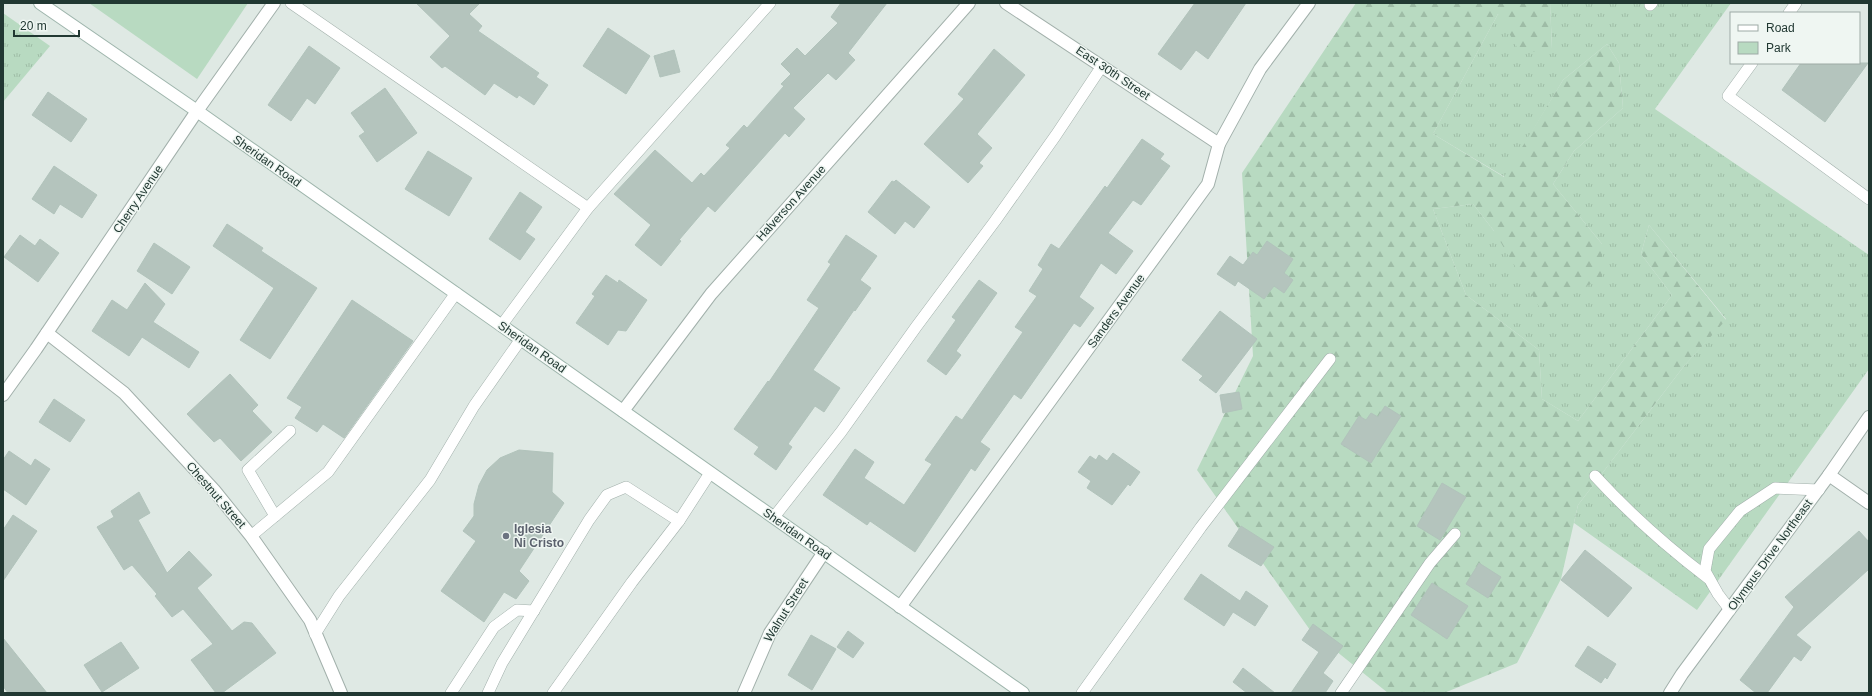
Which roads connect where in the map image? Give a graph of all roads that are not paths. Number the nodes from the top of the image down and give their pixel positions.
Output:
1 (40, 3) edge
2 (274, 3) edge
3 (291, 3) edge
4 (770, 3) edge
5 (969, 3) edge
6 (1006, 3) edge
7 (1309, 3) edge
8 (1796, 3) edge
9 (1790, 12) edge
10 (1751, 64) edge
11 (1102, 66) junction
12 (197, 111) junction
13 (1219, 144) junction
14 (1869, 199) edge
15 (588, 208) junction
16 (456, 294) junction
17 (502, 326) junction
18 (47, 333) junction
19 (521, 339) junction
20 (1330, 359) dead end
21 (3, 395) edge
22 (623, 411) junction
23 (1869, 418) edge
24 (290, 431) dead end
25 (710, 473) junction
26 (1829, 475) junction
27 (1596, 476) dead end
28 (1818, 490) junction
29 (1869, 503) edge
30 (275, 516) junction
31 (774, 517) junction
32 (679, 521) junction
33 (1455, 534) dead end
34 (251, 536) junction
35 (824, 552) junction
36 (1709, 578) junction
37 (900, 607) junction
38 (1730, 610) junction
39 (534, 611) junction
40 (315, 634) junction
41 (340, 693) edge
42 (451, 693) edge
43 (488, 693) edge
44 (553, 693) edge
45 (744, 693) edge
46 (1022, 693) edge
47 (1082, 693) edge
48 (1341, 693) edge
49 (1670, 693) edge

1 - 12 street, Sheridan Road
2 - 12 street, Cherry Avenue
3 - 15 lane
4 - 15 lane
5 - 22 street, Halverson Avenue
6 - 11 street, East 30th Street
7 - 13 street, Sanders Avenue
8 - 9 lane
10 - 14 lane
11 - 13 street, East 30th Street
11 - 31 lane
12 - 16 street, Sheridan Road
12 - 18 street, Cherry Avenue
13 - 37 street, Sanders Avenue
15 - 17 lane
16 - 17 street, Sheridan Road
16 - 30 lane
17 - 19 street, Sheridan Road
18 - 21 street, Cherry Avenue
18 - 34 street, Chestnut Street
19 - 22 street, Sheridan Road
19 - 40 lane
20 - 47 lane
22 - 25 street, Sheridan Road
23 - 26 street, Olympus Drive Northeast
24 - 30 lane
25 - 31 street, Sheridan Road
25 - 32 lane
26 - 28 street, Olympus Drive Northeast
26 - 29 street
27 - 36 lane
28 - 36 lane
28 - 38 street, Olympus Drive Northeast
30 - 34 lane
31 - 35 street, Sheridan Road
32 - 39 lane
32 - 44 lane
33 - 48 lane
34 - 40 street, Chestnut Street
35 - 37 street, Sheridan Road
35 - 45 street, Walnut Street
36 - 38 lane
37 - 46 street, Sheridan Road
38 - 49 street, Olympus Drive Northeast
39 - 42 lane
39 - 43 lane
40 - 41 street, Chestnut Street

